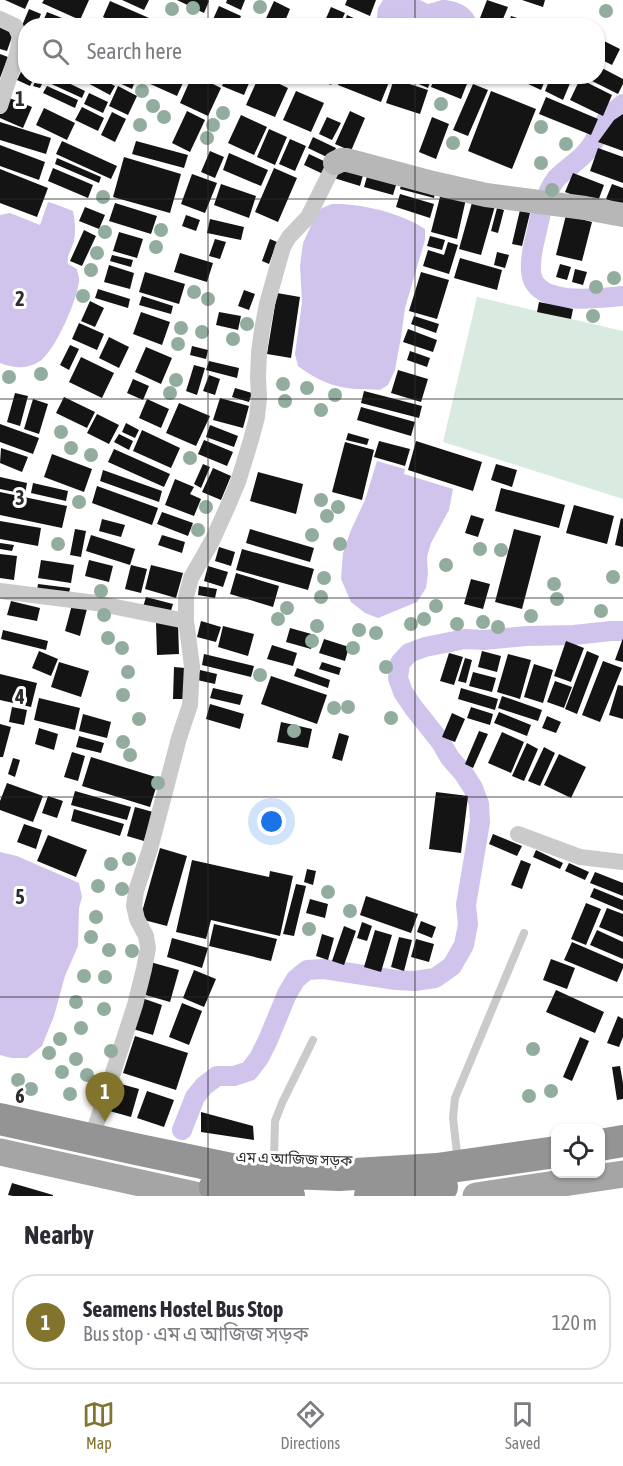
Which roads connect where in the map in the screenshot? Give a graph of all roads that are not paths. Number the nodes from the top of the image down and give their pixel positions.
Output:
1 (0, 19) edge
2 (18, 33) edge
3 (18, 48) edge
4 (0, 106) edge
5 (335, 163) joint
6 (623, 215) edge
7 (0, 591) edge
8 (186, 621) junction
9 (518, 834) dead end
10 (623, 862) edge
11 (524, 933) dead end
12 (313, 1040) dead end
13 (0, 1107) edge
14 (0, 1119) edge
15 (95, 1128) junction
16 (623, 1129) edge
17 (605, 1131) edge
18 (551, 1139) edge
19 (0, 1140) edge
20 (623, 1141) edge
21 (605, 1144) edge
22 (0, 1152) edge
23 (457, 1153) junction
24 (551, 1153) edge
25 (274, 1158) junction
26 (623, 1162) edge
27 (605, 1165) edge
28 (623, 1174) edge
29 (545, 1185) edge
30 (199, 1196) edge
31 (289, 1196) edge
32 (370, 1196) edge
33 (476, 1196) edge

1 - 2 street
3 - 4 street
5 - 6 street
5 - 8 street
7 - 8 street
8 - 15 street
9 - 10 street
11 - 23 lane
12 - 25 lane
13 - 15 main road, এম এ আজিজ সড়ক
14 - 24 highway
15 - 25 main road, এম এ আজিজ সড়ক
16 - 17 main road
18 - 23 main road, এম এ আজিজ সড়ক
19 - 31 highway
20 - 21 highway
22 - 30 main road
23 - 25 main road, এম এ আজিজ সড়ক
26 - 27 highway
28 - 29 main road
29 - 32 highway
29 - 33 main road

